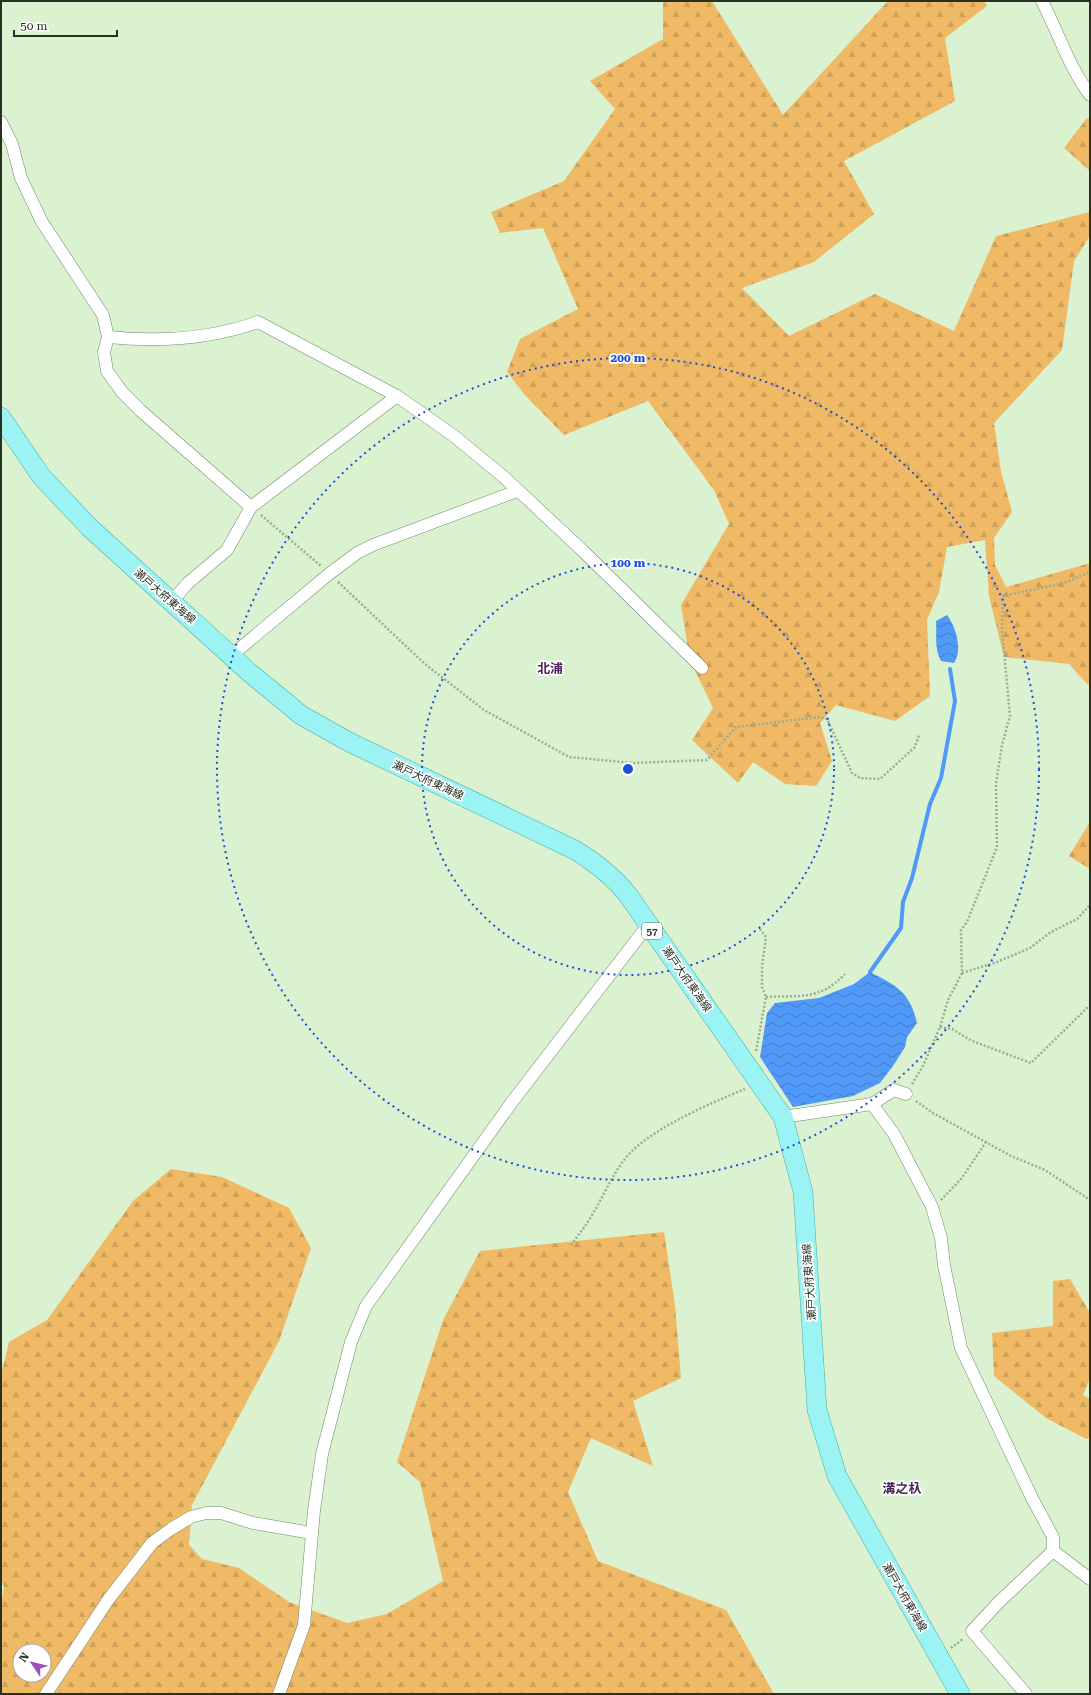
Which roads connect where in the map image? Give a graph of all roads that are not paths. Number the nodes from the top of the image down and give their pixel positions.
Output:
1 (1042, 1) edge
2 (1090, 95) edge
3 (1, 122) edge
4 (108, 337) junction
5 (397, 396) junction
6 (1, 418) edge
7 (517, 491) junction
8 (251, 507) junction
9 (172, 601) junction
10 (232, 655) junction
11 (702, 668) dead end
12 (648, 925) junction
13 (906, 1094) road end
14 (872, 1104) junction
15 (783, 1117) junction
16 (312, 1533) junction
17 (1053, 1551) junction
18 (1090, 1579) edge
19 (46, 1694) edge
20 (279, 1694) edge
21 (960, 1694) edge
22 (1026, 1694) edge

1 - 2 street
3 - 4 street
4 - 5 street
4 - 8 street
5 - 7 street
5 - 8 street
6 - 9 main road, 瀬戸大府東海線 / 57
7 - 10 street
7 - 11 street
8 - 9 street
9 - 10 main road, 瀬戸大府東海線 / 57
10 - 12 main road, 瀬戸大府東海線 / 57
12 - 15 main road, 瀬戸大府東海線 / 57
12 - 16 street
13 - 14 street
14 - 15 street
14 - 17 street
15 - 21 main road, 瀬戸大府東海線 / 57
16 - 19 street
16 - 20 street
17 - 18 street
17 - 22 street

